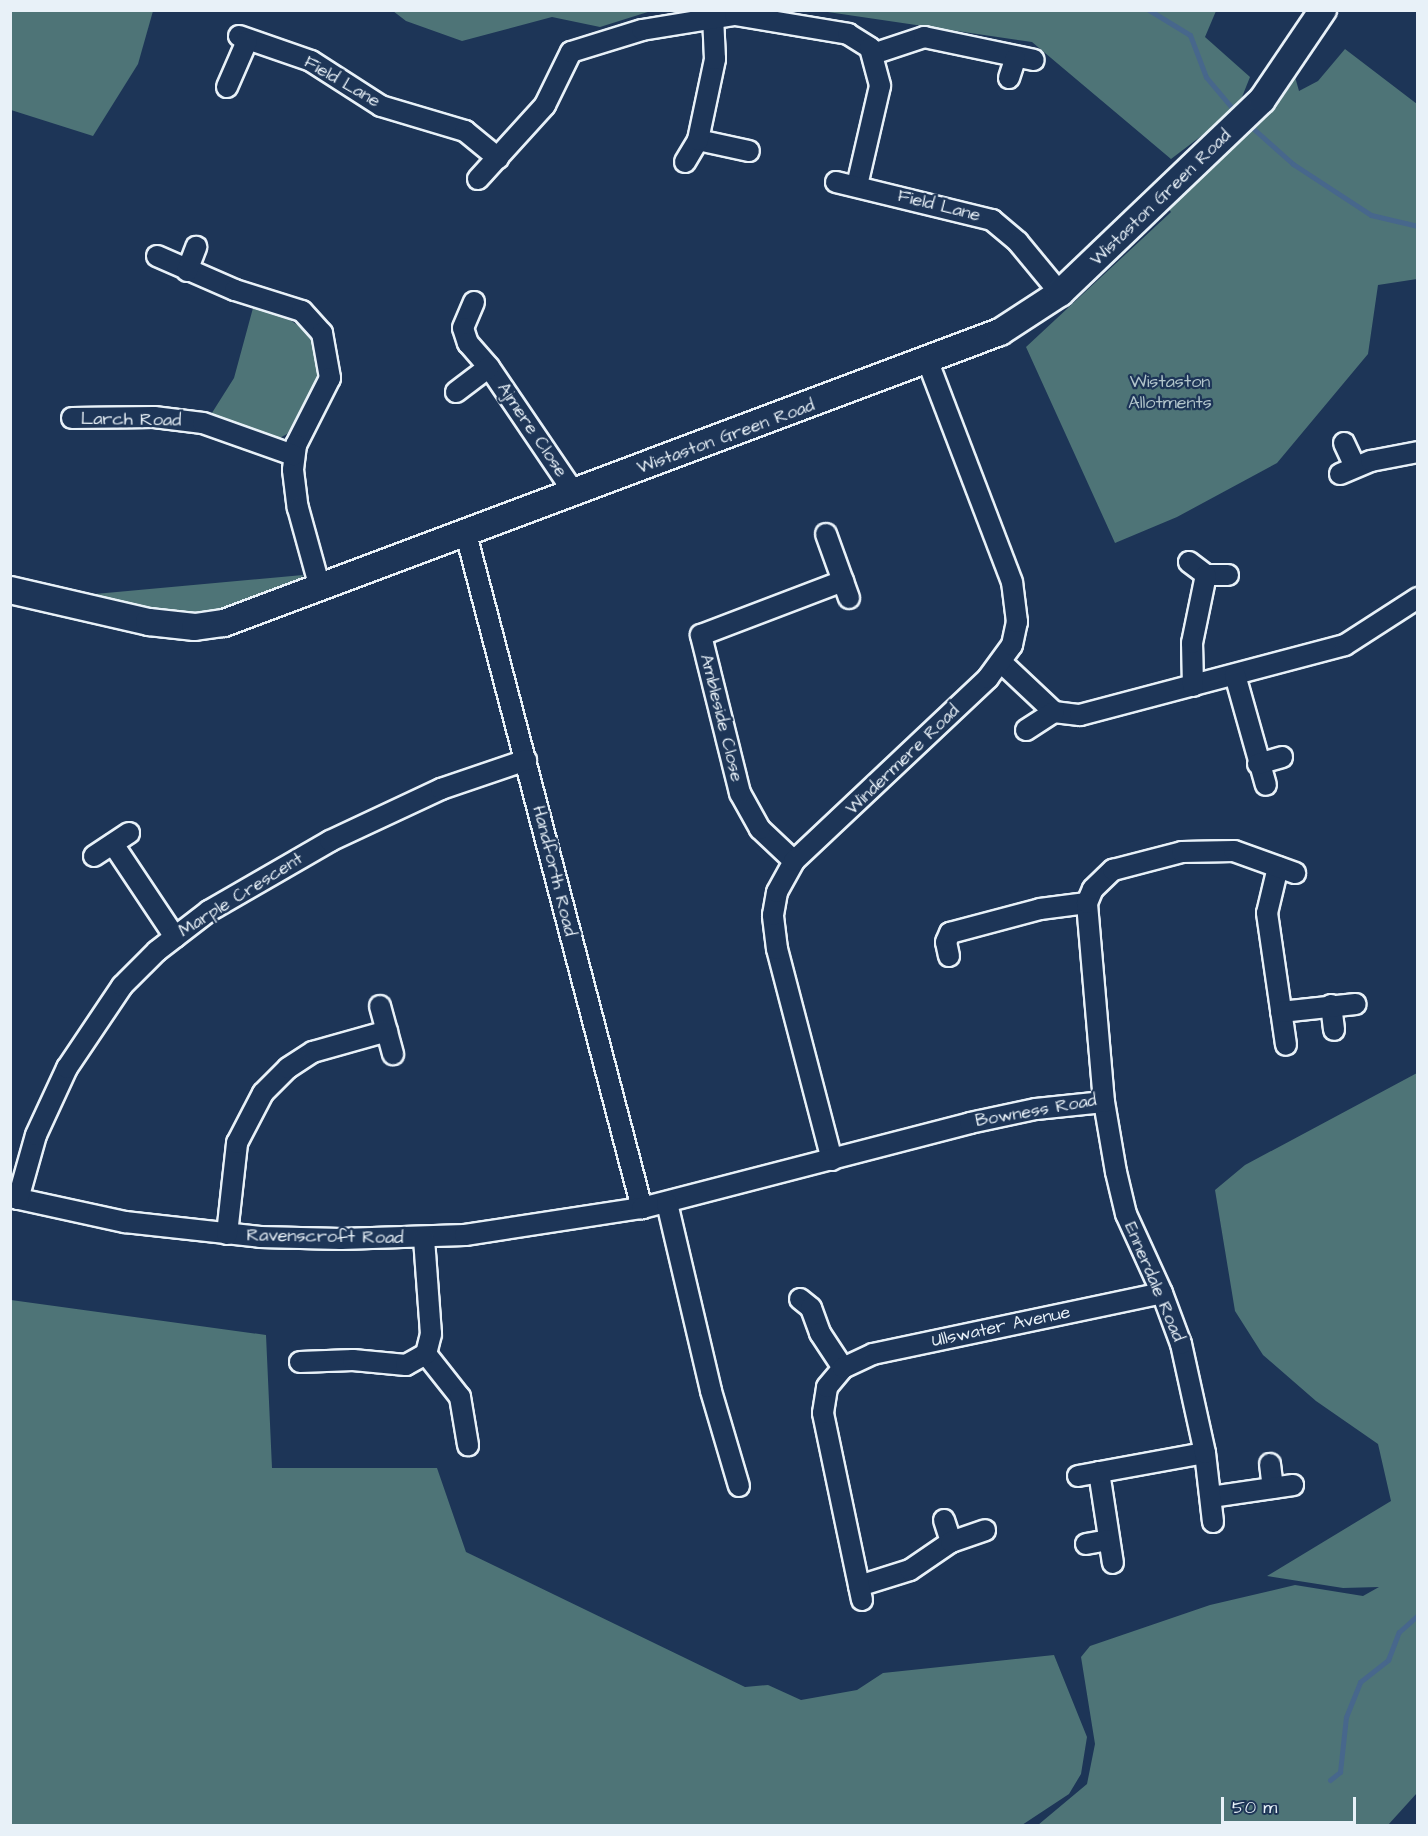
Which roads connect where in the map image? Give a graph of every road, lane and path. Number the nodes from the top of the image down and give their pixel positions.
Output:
1 (1323, 10) edge
2 (713, 17) junction
3 (873, 54) junction
4 (1008, 78) dead end
5 (227, 87) dead end
6 (698, 140) junction
7 (749, 151) dead end
8 (498, 158) junction
9 (685, 162) dead end
10 (478, 179) dead end
11 (836, 182) dead end
12 (857, 186) junction
13 (196, 247) dead end
14 (157, 256) dead end
15 (188, 271) junction
16 (1060, 293) junction
17 (474, 302) dead end
18 (928, 362) junction
19 (489, 367) junction
20 (456, 392) dead end
21 (72, 418) dead end
22 (1344, 443) dead end
23 (1418, 452) edge
24 (293, 455) junction
25 (574, 494) junction
26 (466, 534) junction
27 (826, 534) dead end
28 (1189, 562) dead end
29 (1206, 575) junction
30 (1228, 575) dead end
31 (320, 588) junction
32 (10, 590) edge
33 (1418, 598) edge
34 (1001, 662) junction
35 (1235, 675) junction
36 (1193, 686) junction
37 (1054, 712) junction
38 (1026, 730) dead end
39 (1282, 756) dead end
40 (526, 760) junction
41 (1258, 764) junction
42 (1266, 785) dead end
43 (94, 856) dead end
44 (795, 861) junction
45 (1087, 903) junction
46 (175, 937) junction
47 (949, 956) dead end
48 (1356, 1004) dead end
49 (1331, 1005) junction
50 (380, 1006) dead end
51 (1281, 1012) junction
52 (1334, 1030) dead end
53 (387, 1031) junction
54 (1286, 1045) dead end
55 (393, 1054) dead end
56 (1104, 1102) junction
57 (831, 1160) junction
58 (14, 1198) edge
59 (667, 1203) junction
60 (642, 1208) junction
61 (227, 1234) junction
62 (424, 1238) junction
63 (1162, 1293) junction
64 (800, 1299) dead end
65 (426, 1354) junction
66 (300, 1362) dead end
67 (843, 1368) junction
68 (468, 1445) dead end
69 (1205, 1453) junction
70 (1270, 1464) dead end
71 (1099, 1472) junction
72 (1078, 1476) dead end
73 (1293, 1485) dead end
74 (739, 1486) dead end
75 (1273, 1488) junction
76 (1211, 1497) junction
77 (944, 1520) dead end
78 (1213, 1522) dead end
79 (985, 1530) dead end
80 (1109, 1540) junction
81 (951, 1542) junction
82 (1086, 1544) dead end
83 (1113, 1563) dead end

1 - 16 street, Wistaston Green Road
2 - 3 street
2 - 6 street
2 - 8 street
3 - 4 street
3 - 12 street
5 - 8 street, Field Lane
6 - 7 street
6 - 9 street
8 - 10 street
11 - 12 street, Field Lane
12 - 16 street, Field Lane
13 - 15 street
14 - 15 street
15 - 24 street
16 - 18 street, Wistaston Green Road
17 - 19 street, Ajmere Close
18 - 25 street, Wistaston Green Road
18 - 34 street, Windermere Road
19 - 20 street, Ajmere Close
19 - 25 street, Ajmere Close
21 - 24 street, Larch Road
22 - 23 street
24 - 31 street
25 - 26 street, Wistaston Green Road
26 - 31 street, Wistaston Green Road
26 - 40 street, Handforth Road
27 - 44 street, Ambleside Close
28 - 29 street
29 - 30 street
29 - 36 street
31 - 32 street, Wistaston Green Road
33 - 35 street
34 - 37 street
34 - 44 street, Windermere Road
35 - 36 street
35 - 41 street
36 - 37 street
37 - 38 street
39 - 41 street
40 - 46 street, Marple Crescent
40 - 60 street, Handforth Road
41 - 42 street
43 - 46 street
44 - 57 street, Windermere Road
45 - 47 street
45 - 51 street
45 - 56 street, Bowness Road
46 - 58 street, Marple Crescent
48 - 49 street
49 - 51 street
49 - 52 street
50 - 53 street
51 - 54 street
53 - 55 street
53 - 61 street
56 - 57 street, Bowness Road
56 - 63 street, Ennerdale Road
57 - 59 street, Bowness Road
58 - 61 street, Ravenscroft Road
59 - 60 street, Bowness Road
59 - 74 street
60 - 62 street, Ravenscroft Road
61 - 62 street, Ravenscroft Road
62 - 65 street
63 - 67 street, Ullswater Avenue
63 - 69 street, Ennerdale Road
64 - 67 street
65 - 66 street
65 - 68 street
67 - 81 street
69 - 71 street
69 - 76 street, Ennerdale Road
70 - 75 street
71 - 72 street
71 - 80 street
73 - 75 street
75 - 76 street
76 - 78 street, Ennerdale Road
77 - 81 street
79 - 81 street
80 - 82 street
80 - 83 street

